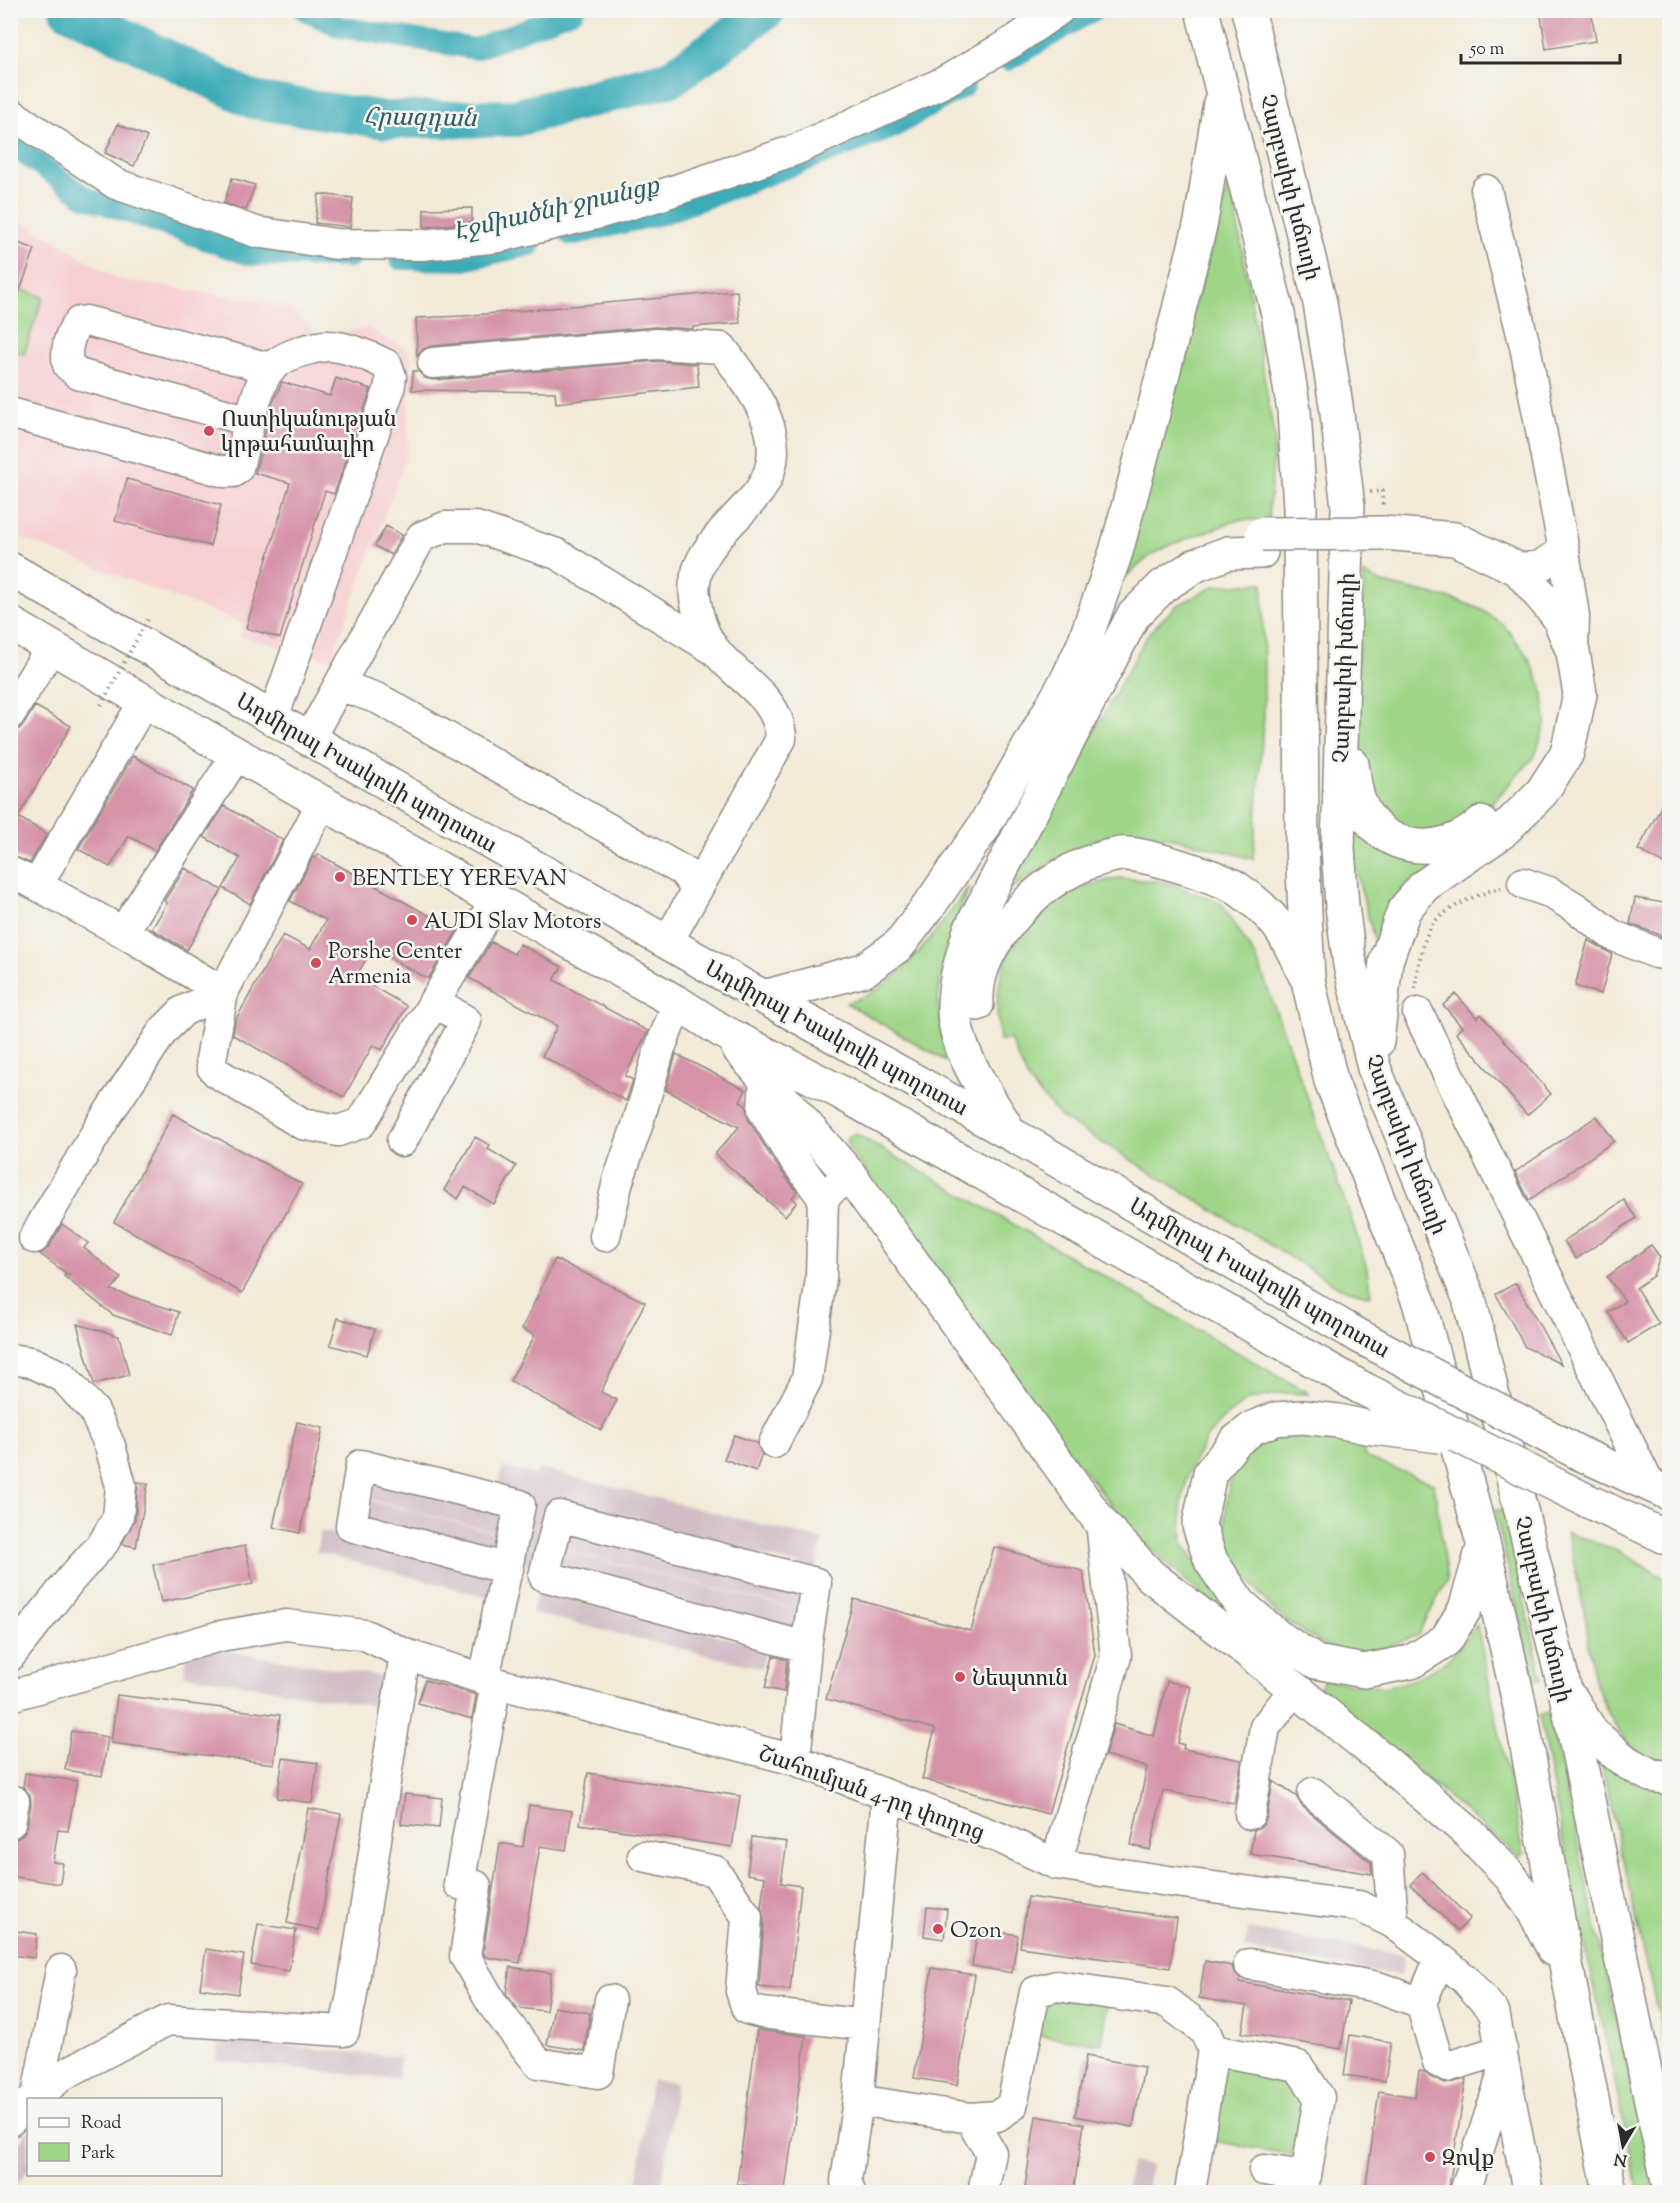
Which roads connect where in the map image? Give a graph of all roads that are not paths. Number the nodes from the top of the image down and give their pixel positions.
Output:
1 (1059, 10) edge
2 (1202, 10) edge
3 (1248, 10) edge
4 (1222, 90) junction
5 (10, 113) edge
6 (1486, 190) dead end
7 (433, 363) dead end
8 (270, 369) junction
9 (10, 413) edge
10 (250, 421) junction
11 (1383, 531) junction
12 (1262, 543) junction
13 (1564, 551) junction
14 (1518, 568) junction
15 (10, 569) edge
16 (10, 623) edge
17 (52, 646) junction
18 (1083, 646) junction
19 (716, 651) junction
20 (1573, 652) junction
21 (339, 684) junction
22 (145, 700) junction
23 (1341, 709) junction
24 (10, 714) edge
25 (273, 718) junction
26 (309, 739) junction
27 (237, 754) junction
28 (323, 801) junction
29 (22, 878) edge
30 (1523, 883) road end
31 (698, 889) junction
32 (496, 900) junction
33 (123, 932) junction
34 (667, 943) junction
35 (1670, 955) edge
36 (1308, 980) junction
37 (223, 992) junction
38 (764, 998) junction
39 (434, 1001) junction
40 (678, 1004) junction
41 (1418, 1013) road end
42 (722, 1031) junction
43 (1374, 1068) junction
44 (765, 1076) junction
45 (1023, 1140) junction
46 (402, 1141) dead end
47 (849, 1174) junction
48 (822, 1198) junction
49 (605, 1236) dead end
50 (34, 1238) dead end
51 (10, 1359) edge
52 (1466, 1439) junction
53 (774, 1443) dead end
54 (1660, 1490) edge
55 (1598, 1505) junction
56 (1101, 1523) junction
57 (1670, 1539) edge
58 (1484, 1547) junction
59 (1670, 1557) edge
60 (508, 1569) junction
61 (806, 1647) junction
62 (405, 1654) junction
63 (10, 1656) edge
64 (490, 1681) junction
65 (1295, 1689) junction
66 (1565, 1694) junction
67 (10, 1696) edge
68 (1520, 1707) junction
69 (795, 1760) junction
70 (1670, 1778) edge
71 (1313, 1793) dead end
72 (887, 1797) junction
73 (1250, 1814) dead end
74 (644, 1856) dead end
75 (1056, 1864) junction
76 (1393, 1923) junction
77 (1440, 1958) junction
78 (1249, 1964) dead end
79 (62, 1970) dead end
80 (1568, 1975) junction
81 (610, 2000) dead end
82 (1421, 2003) junction
83 (865, 2025) junction
84 (1213, 2050) junction
85 (1503, 2059) junction
86 (32, 2098) edge
87 (33, 2098) edge
88 (858, 2100) junction
89 (27, 2104) edge
90 (970, 2118) junction
91 (10, 2121) edge
92 (1264, 2170) dead end
93 (1670, 2191) edge
94 (850, 2193) edge
95 (982, 2193) edge
96 (1190, 2193) edge
97 (1465, 2193) edge
98 (1528, 2193) edge
99 (1610, 2193) edge

1 - 5 street
2 - 4 highway, Չարբախի խճուղի
3 - 23 highway, Չարբախի խճուղի
4 - 18 highway
4 - 36 highway, Չարբախի խճուղի
6 - 13 street
7 - 19 street
8 - 10 street
8 - 10 street
8 - 25 street
9 - 10 street
11 - 12 highway, bridge
11 - 14 highway
11 - 23 highway
12 - 18 highway
12 - 45 highway
13 - 14 street
13 - 20 street
14 - 20 highway
15 - 25 highway, Ադմիրալ Իսակովի պողոտա
16 - 17 highway, Ադմիրալ Իսակովի պողոտա
17 - 22 highway, Ադմիրալ Իսակովի պողոտա
17 - 24 street
18 - 38 highway
19 - 21 street
19 - 31 street
20 - 43 highway
21 - 26 street
21 - 31 street
22 - 27 highway, Ադմիրալ Իսակովի պողոտա
22 - 29 street
23 - 43 highway, Չարբախի խճուղի
25 - 26 highway, Ադմիրալ Իսակովի պողոտա
26 - 34 highway, Ադմիրալ Իսակովի պողոտա
27 - 28 highway, Ադմիրալ Իսակովի պողոտա
27 - 33 street
28 - 32 highway, Ադմիրալ Իսակովի պողոտա
28 - 37 street
29 - 33 street
30 - 35 street
31 - 34 street
32 - 39 street
32 - 40 highway, Ադմիրալ Իսակովի պողոտա
33 - 37 street
34 - 38 highway, Ադմիրալ Իսակովի պողոտա
36 - 45 highway
36 - 58 highway, Չարբախի խճուղի
37 - 39 street
37 - 50 street
38 - 45 highway, Ադմիրալ Իսակովի պողոտա
39 - 46 street
40 - 42 highway, Ադմիրալ Իսակովի պողոտա
40 - 49 street
41 - 54 street
42 - 44 highway
42 - 52 highway, Ադմիրալ Իսակովի պողոտա, bridge
43 - 66 highway, Չարբախի խճուղի
44 - 47 highway
44 - 48 street
45 - 54 highway, Ադմիրալ Իսակովի պողոտա, bridge
47 - 48 street
47 - 56 highway
48 - 53 street
51 - 63 street
52 - 55 highway, Ադմիրալ Իսակովի պողոտա, bridge
52 - 58 highway, bridge
55 - 57 highway, Ադմիրալ Իսակովի պողոտա
55 - 59 highway
56 - 65 highway
56 - 75 street
58 - 68 highway, Չարբախի խճուղի
60 - 60 street
60 - 64 street
61 - 61 street
61 - 69 street
62 - 64 street, Շահումյան 4-րդ փողոց
62 - 67 street, Շահումյան 4-րդ փողոց
62 - 87 street
64 - 69 street, Շահումյան 4-րդ փողոց
64 - 81 street
65 - 73 street
65 - 80 highway
66 - 68 highway
66 - 70 highway
66 - 93 highway, Չարբախի խճուղի
68 - 80 highway, Չարբախի խճուղի
69 - 72 street, Շահումյան 4-րդ փողոց
71 - 76 street
72 - 75 street, Շահումյան 4-րդ փողոց
72 - 83 street
74 - 83 street
75 - 76 street, Շահումյան 4-րդ փողոց
76 - 77 street, Շահումյան 4-րդ փողոց
77 - 82 street
77 - 85 street, Շահումյան 4-րդ փողոց
78 - 82 street
79 - 86 street
80 - 99 highway, Չարբախի խճուղի
82 - 85 street
83 - 88 street
84 - 90 street
84 - 92 street
84 - 96 street
85 - 97 street
85 - 98 street, Շահումյան 4-րդ փողոց
88 - 90 street
88 - 94 street
89 - 91 street
90 - 95 street

